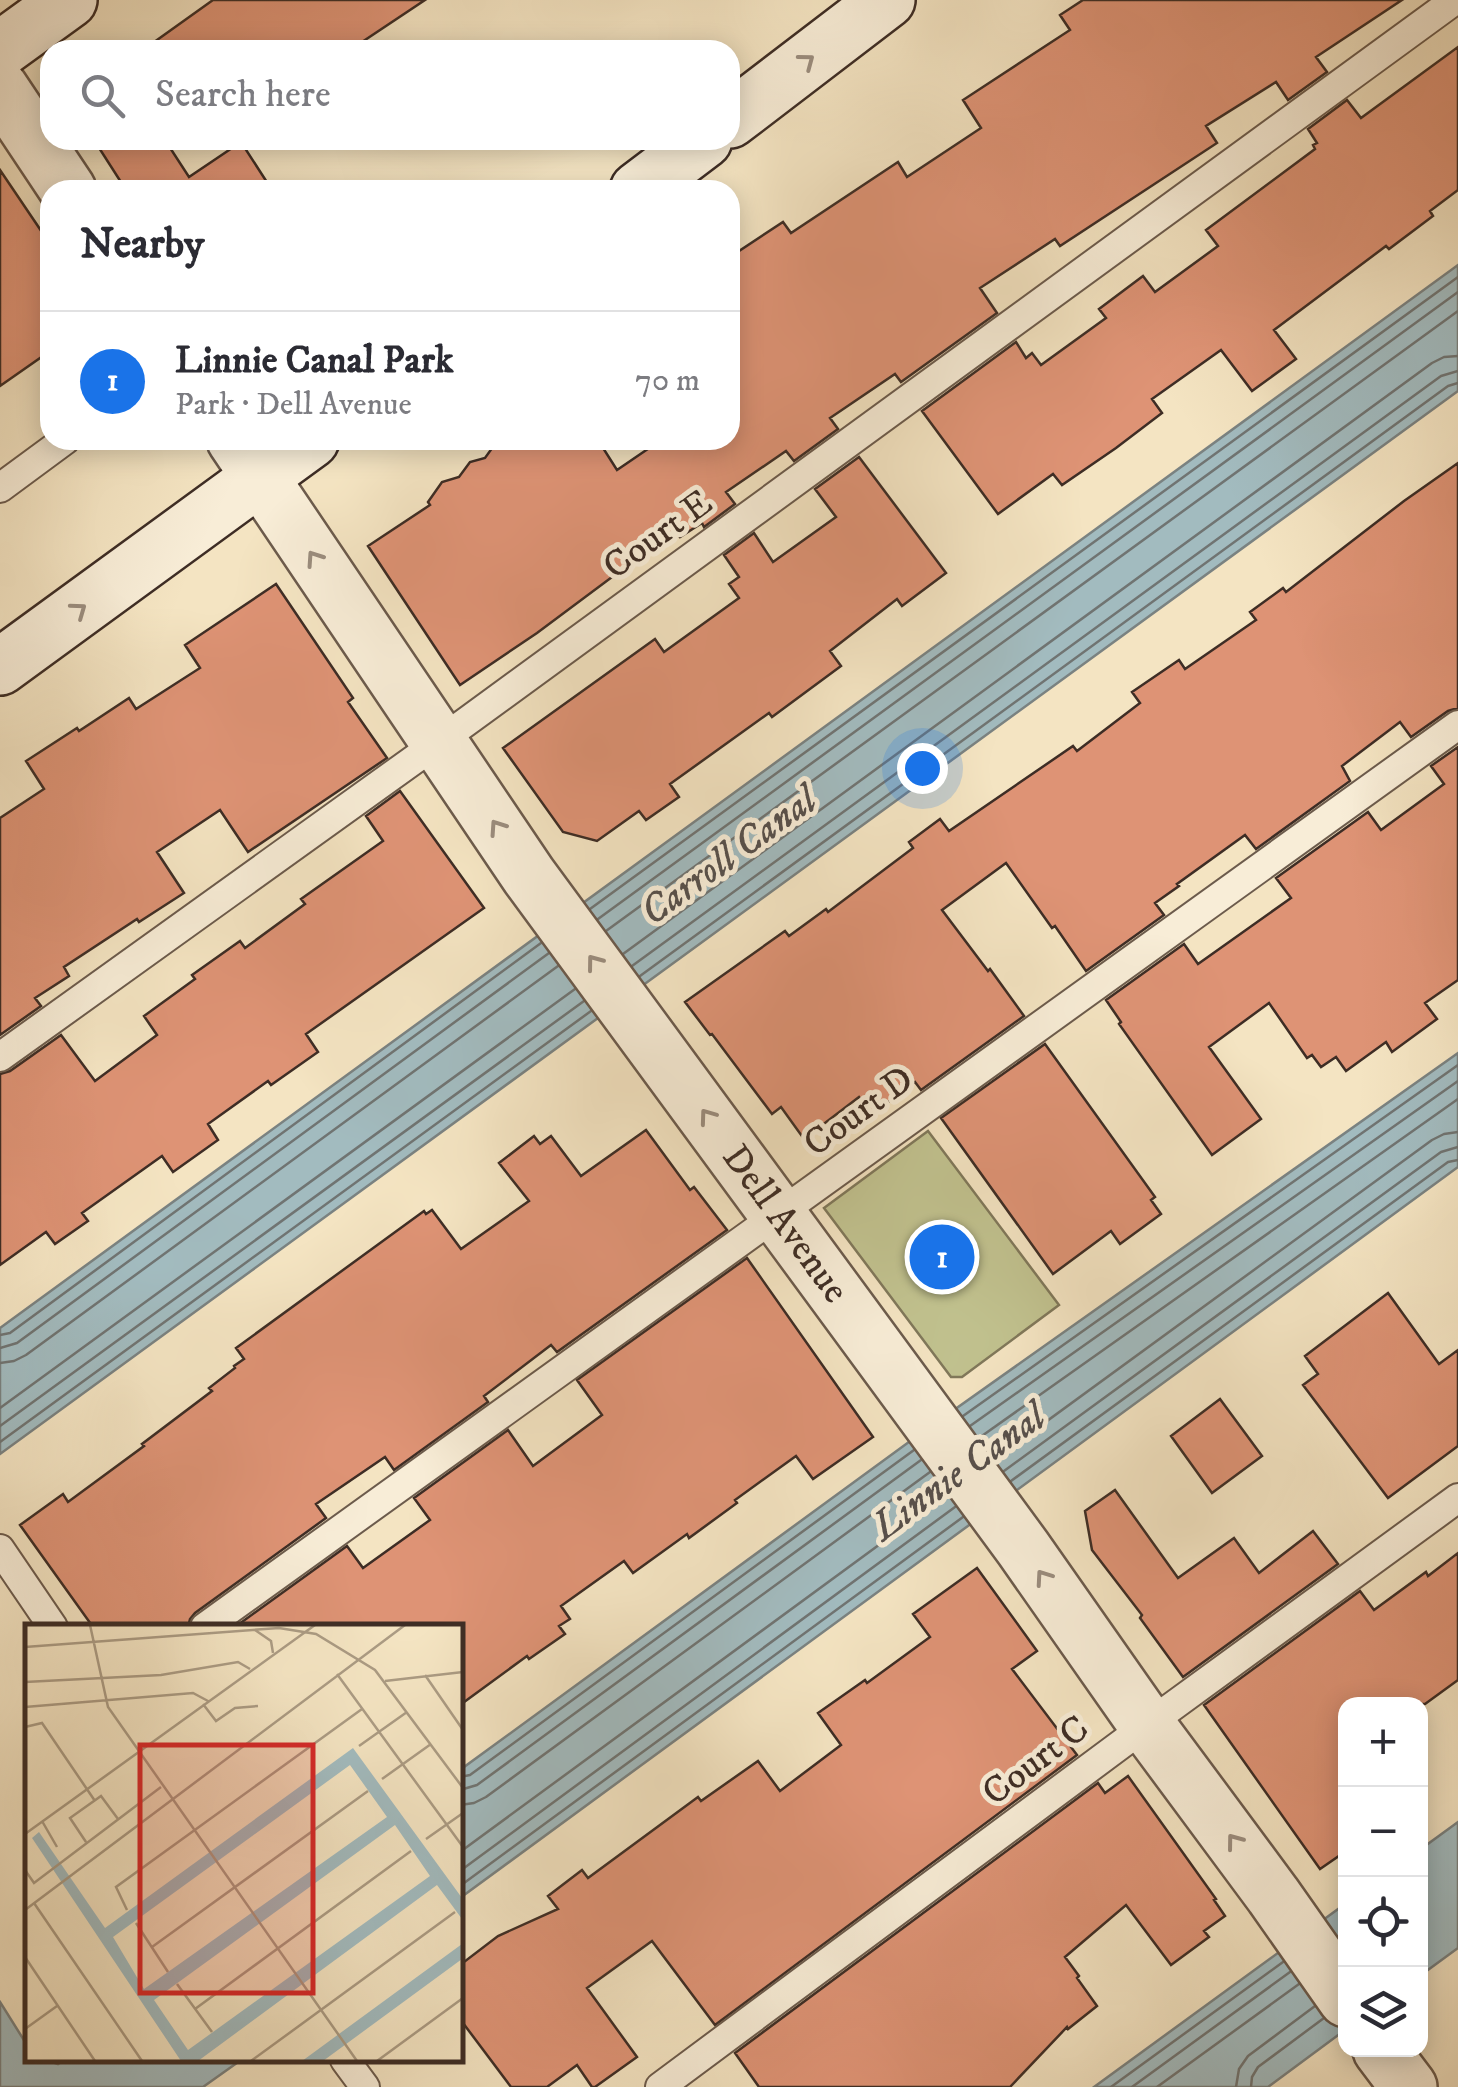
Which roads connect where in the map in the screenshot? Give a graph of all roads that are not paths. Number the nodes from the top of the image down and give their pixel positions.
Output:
1 (69, 0) edge
2 (887, 0) edge
3 (1455, 0) edge
4 (0, 50) edge
5 (0, 88) edge
6 (740, 112) edge
7 (40, 148) edge
8 (41, 150) edge
9 (691, 150) edge
10 (61, 180) edge
11 (651, 180) edge
12 (51, 450) edge
13 (277, 450) edge
14 (247, 459) edge
15 (0, 488) edge
16 (0, 667) edge
17 (1458, 725) edge
18 (440, 741) junction
19 (0, 1057) edge
20 (779, 1216) junction
21 (1458, 1498) edge
22 (0, 1549) edge
23 (51, 1624) edge
24 (209, 1624) edge
25 (1148, 1725) junction
26 (1338, 1988) edge
27 (346, 2062) edge
28 (365, 2087) edge
29 (660, 2087) edge

1 - 4 street
6 -> 2 street
3 - 18 lane, Court E
5 - 7 street
8 - 10 street
9 - 11 street
12 - 15 lane
13 - 14 street
16 -> 14 street
18 -> 14 street, Dell Avenue
17 - 20 lane, Court D
18 - 19 lane, Court E
20 -> 18 street, Dell Avenue
20 - 24 lane, Court D
25 -> 20 street, Dell Avenue
21 - 25 lane, Court C
22 - 23 lane
26 -> 25 street, Dell Avenue
25 - 29 lane, Court C
27 - 28 lane

